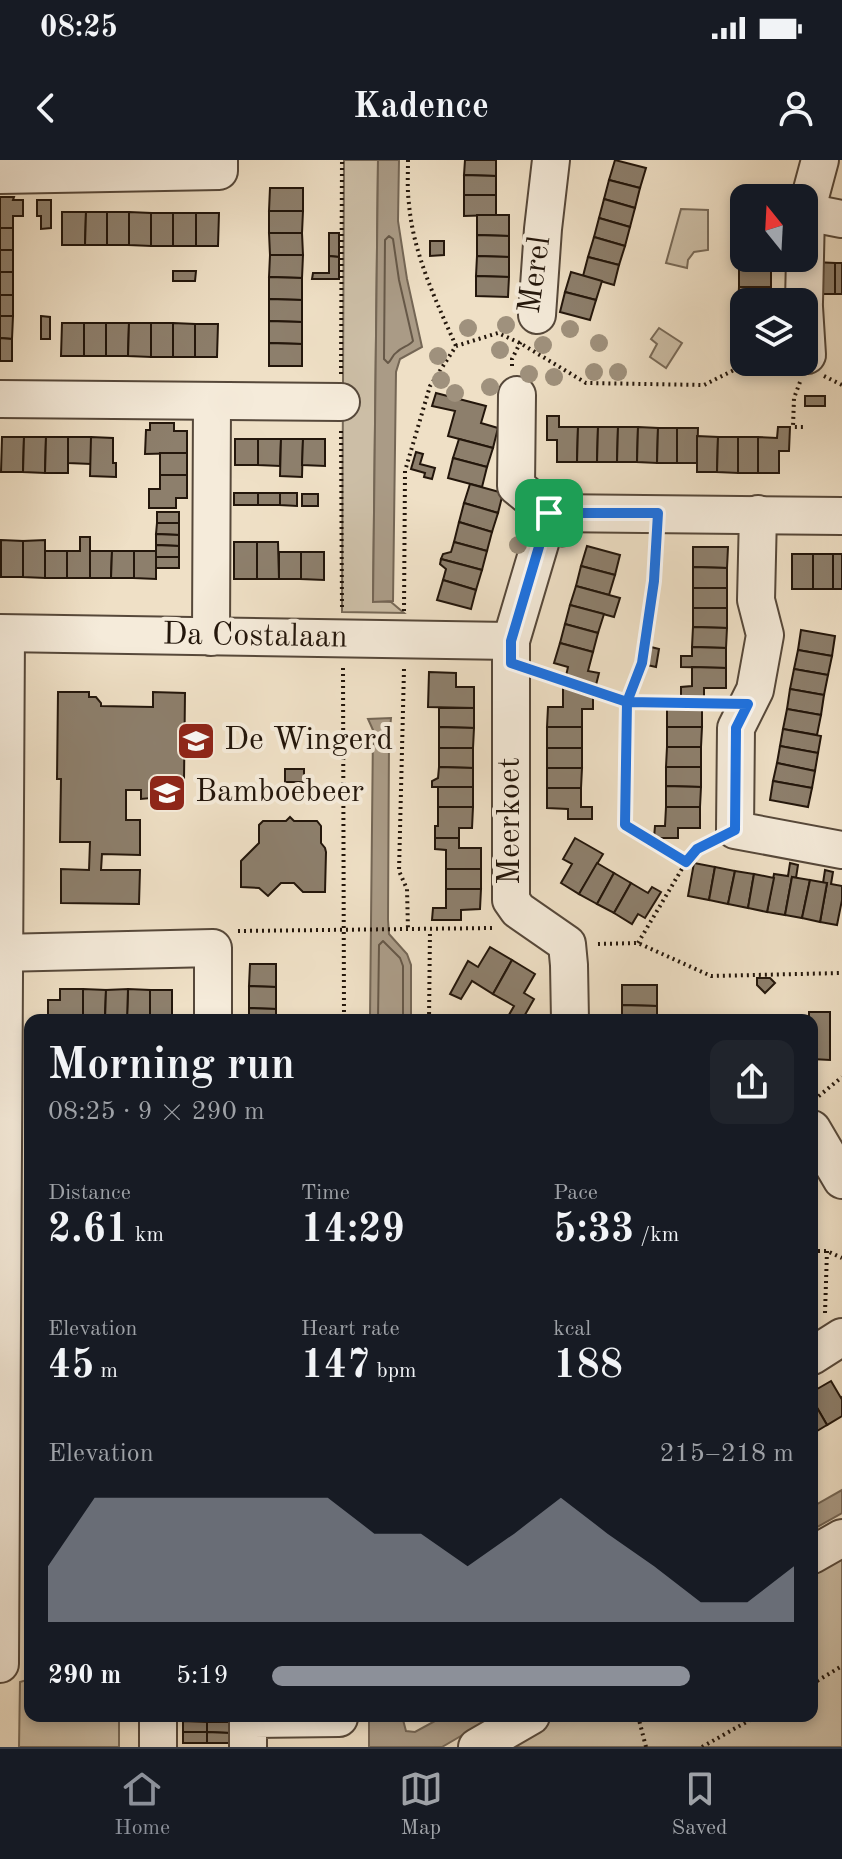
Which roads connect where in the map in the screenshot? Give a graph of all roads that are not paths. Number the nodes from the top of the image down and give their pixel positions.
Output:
1 (219, 160) edge
2 (551, 160) edge
3 (820, 160) edge
4 (0, 175) edge
5 (814, 184) edge
6 (818, 214) edge
7 (842, 219) edge
8 (529, 329) road end
9 (517, 395) road end
10 (0, 399) edge
11 (212, 401) junction
12 (341, 402) dead end
13 (549, 513) junction
14 (758, 514) junction
15 (842, 516) edge
16 (3, 634) edge
17 (211, 637) junction
18 (511, 652) junction
19 (842, 850) edge
20 (2, 953) edge
21 (213, 1014) edge
22 (570, 1014) edge
23 (818, 1139) edge
24 (842, 1180) edge
25 (11, 1183) edge
26 (16, 1434) edge
27 (842, 1538) edge
28 (818, 1552) edge
29 (1, 1658) edge
30 (24, 1659) edge
31 (0, 1664) edge
32 (158, 1722) edge
33 (248, 1722) edge
34 (521, 1722) edge
35 (158, 1747) edge
36 (248, 1747) edge
37 (477, 1747) edge

1 - 4 street
2 - 8 street, Merel
3 - 5 street
6 - 7 street
9 - 13 street
10 - 11 street
11 - 12 street
11 - 17 street
13 - 14 street
13 - 18 street, Meerkoet
14 - 15 street
14 - 19 street
16 - 17 street, Da Costalaan
16 - 20 street
17 - 18 street, Da Costalaan
18 - 22 street, Meerkoet
20 - 21 street
20 - 25 street
23 - 24 street
25 - 26 street
26 - 29 street
27 - 28 street
29 - 30 street
29 - 31 street
32 - 35 street
33 - 36 street
34 - 37 street

